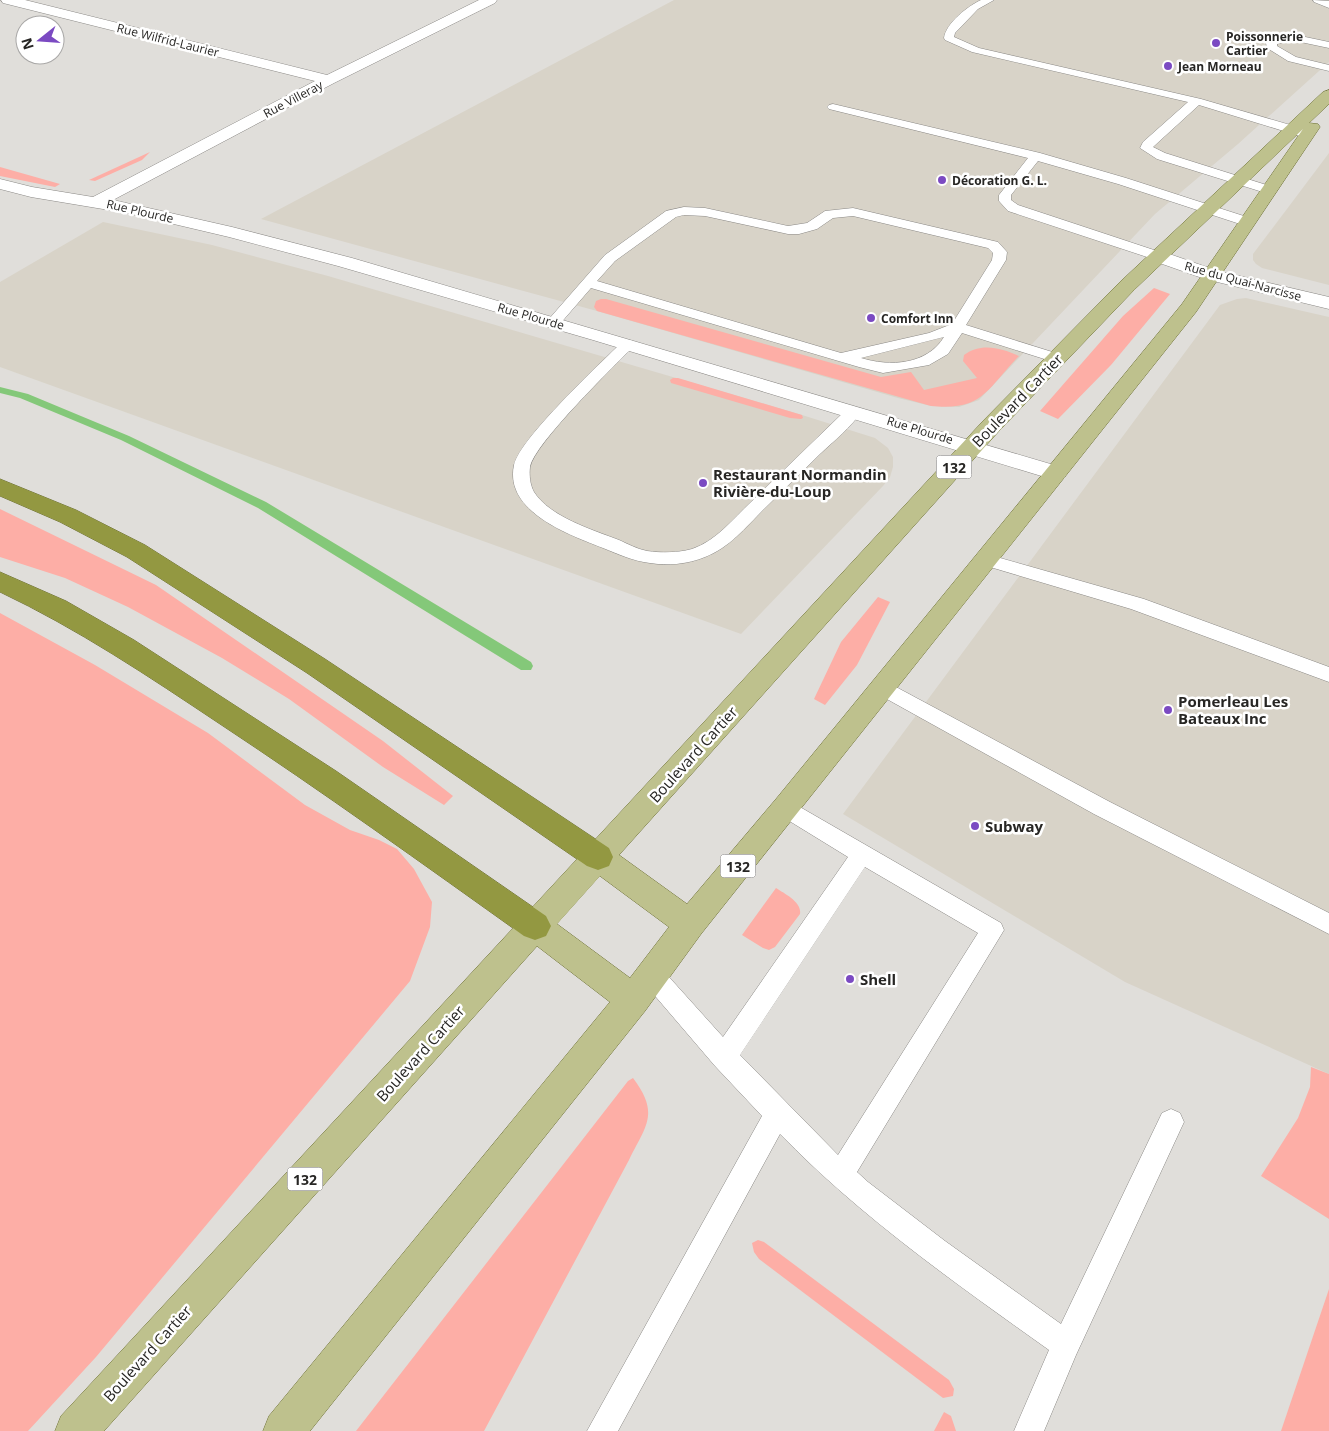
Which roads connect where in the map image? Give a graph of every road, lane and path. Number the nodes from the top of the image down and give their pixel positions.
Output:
1 (8, 0) edge
2 (490, 0) edge
3 (988, 0) edge
4 (1318, 0) edge
5 (971, 4) edge
6 (1329, 5) edge
7 (1329, 44) edge
8 (1329, 68) edge
9 (330, 80) junction
10 (1329, 95) edge
11 (1197, 101) junction
12 (1329, 102) edge
13 (833, 107) dead end
14 (1300, 132) junction
15 (1036, 156) junction
16 (1238, 181) junction
17 (0, 184) edge
18 (1269, 190) junction
19 (97, 202) junction
20 (1208, 209) junction
21 (1248, 222) junction
22 (1158, 256) junction
23 (1212, 275) junction
24 (589, 283) junction
25 (1329, 303) edge
26 (554, 322) junction
27 (958, 327) junction
28 (628, 344) junction
29 (837, 356) junction
30 (1057, 358) junction
31 (854, 411) junction
32 (972, 446) junction
33 (1056, 473) junction
34 (0, 487) edge
35 (986, 560) junction
36 (0, 581) edge
37 (1329, 675) edge
38 (883, 688) junction
39 (786, 808) junction
40 (862, 854) junction
41 (598, 858) junction
42 (690, 924) junction
43 (1329, 924) edge
44 (535, 926) junction
45 (642, 987) junction
46 (724, 1057) junction
47 (778, 1114) junction
48 (1171, 1122) dead end
49 (841, 1174) junction
50 (1066, 1345) junction
51 (76, 1431) edge
52 (284, 1431) edge
53 (602, 1431) edge
54 (1029, 1431) edge

1 - 9 street, Rue Wilfrid-Laurier
2 - 9 street, Rue Villeray
3 - 5 lane
4 - 6 lane
5 - 11 lane
7 - 8 lane
9 - 19 street, Rue Villeray
10 - 14 main road, Boulevard Cartier / 132
11 - 14 lane
11 - 16 lane
12 - 14 main road, Boulevard Cartier / 132
13 - 15 lane
14 - 16 main road, Boulevard Cartier / 132
14 - 18 main road, Boulevard Cartier / 132
15 - 20 lane
15 - 22 lane
16 - 18 lane
16 - 20 main road, Boulevard Cartier / 132
17 - 19 street, Rue Plourde
18 - 21 main road, Boulevard Cartier / 132
19 - 26 street, Rue Plourde
20 - 21 lane
20 - 22 main road, Boulevard Cartier / 132
21 - 23 main road, Boulevard Cartier / 132
22 - 23 street, Rue du Quai-Narcisse
22 - 30 main road, Boulevard Cartier / 132
23 - 25 street, Rue du Quai-Narcisse
23 - 33 main road, Boulevard Cartier / 132
24 - 26 lane
24 - 27 lane
24 - 29 lane
26 - 28 street, Rue Plourde
27 - 29 lane
27 - 29 lane
27 - 30 lane
28 - 31 street, Rue Plourde
28 - 31 lane
30 - 32 main road, Boulevard Cartier / 132
31 - 32 street, Rue Plourde
32 - 33 street, Rue Plourde
32 - 41 main road, Boulevard Cartier / 132
33 - 35 main road, Boulevard Cartier / 132
34 - 41 highway
35 - 37 lane
35 - 38 main road, Boulevard Cartier / 132
36 - 44 highway
38 - 39 main road, Boulevard Cartier / 132
38 - 43 lane
39 - 40 lane
39 - 42 main road, Boulevard Cartier / 132
40 - 46 lane
40 - 49 lane
41 - 42 main road
41 - 44 main road, Boulevard Cartier / 132
42 - 45 main road, Boulevard Cartier / 132
44 - 45 main road
44 - 51 main road, Boulevard Cartier / 132
45 - 46 lane
45 - 52 main road, Boulevard Cartier / 132
46 - 47 lane
47 - 49 lane
47 - 53 lane
48 - 50 lane
49 - 50 lane
50 - 54 lane

